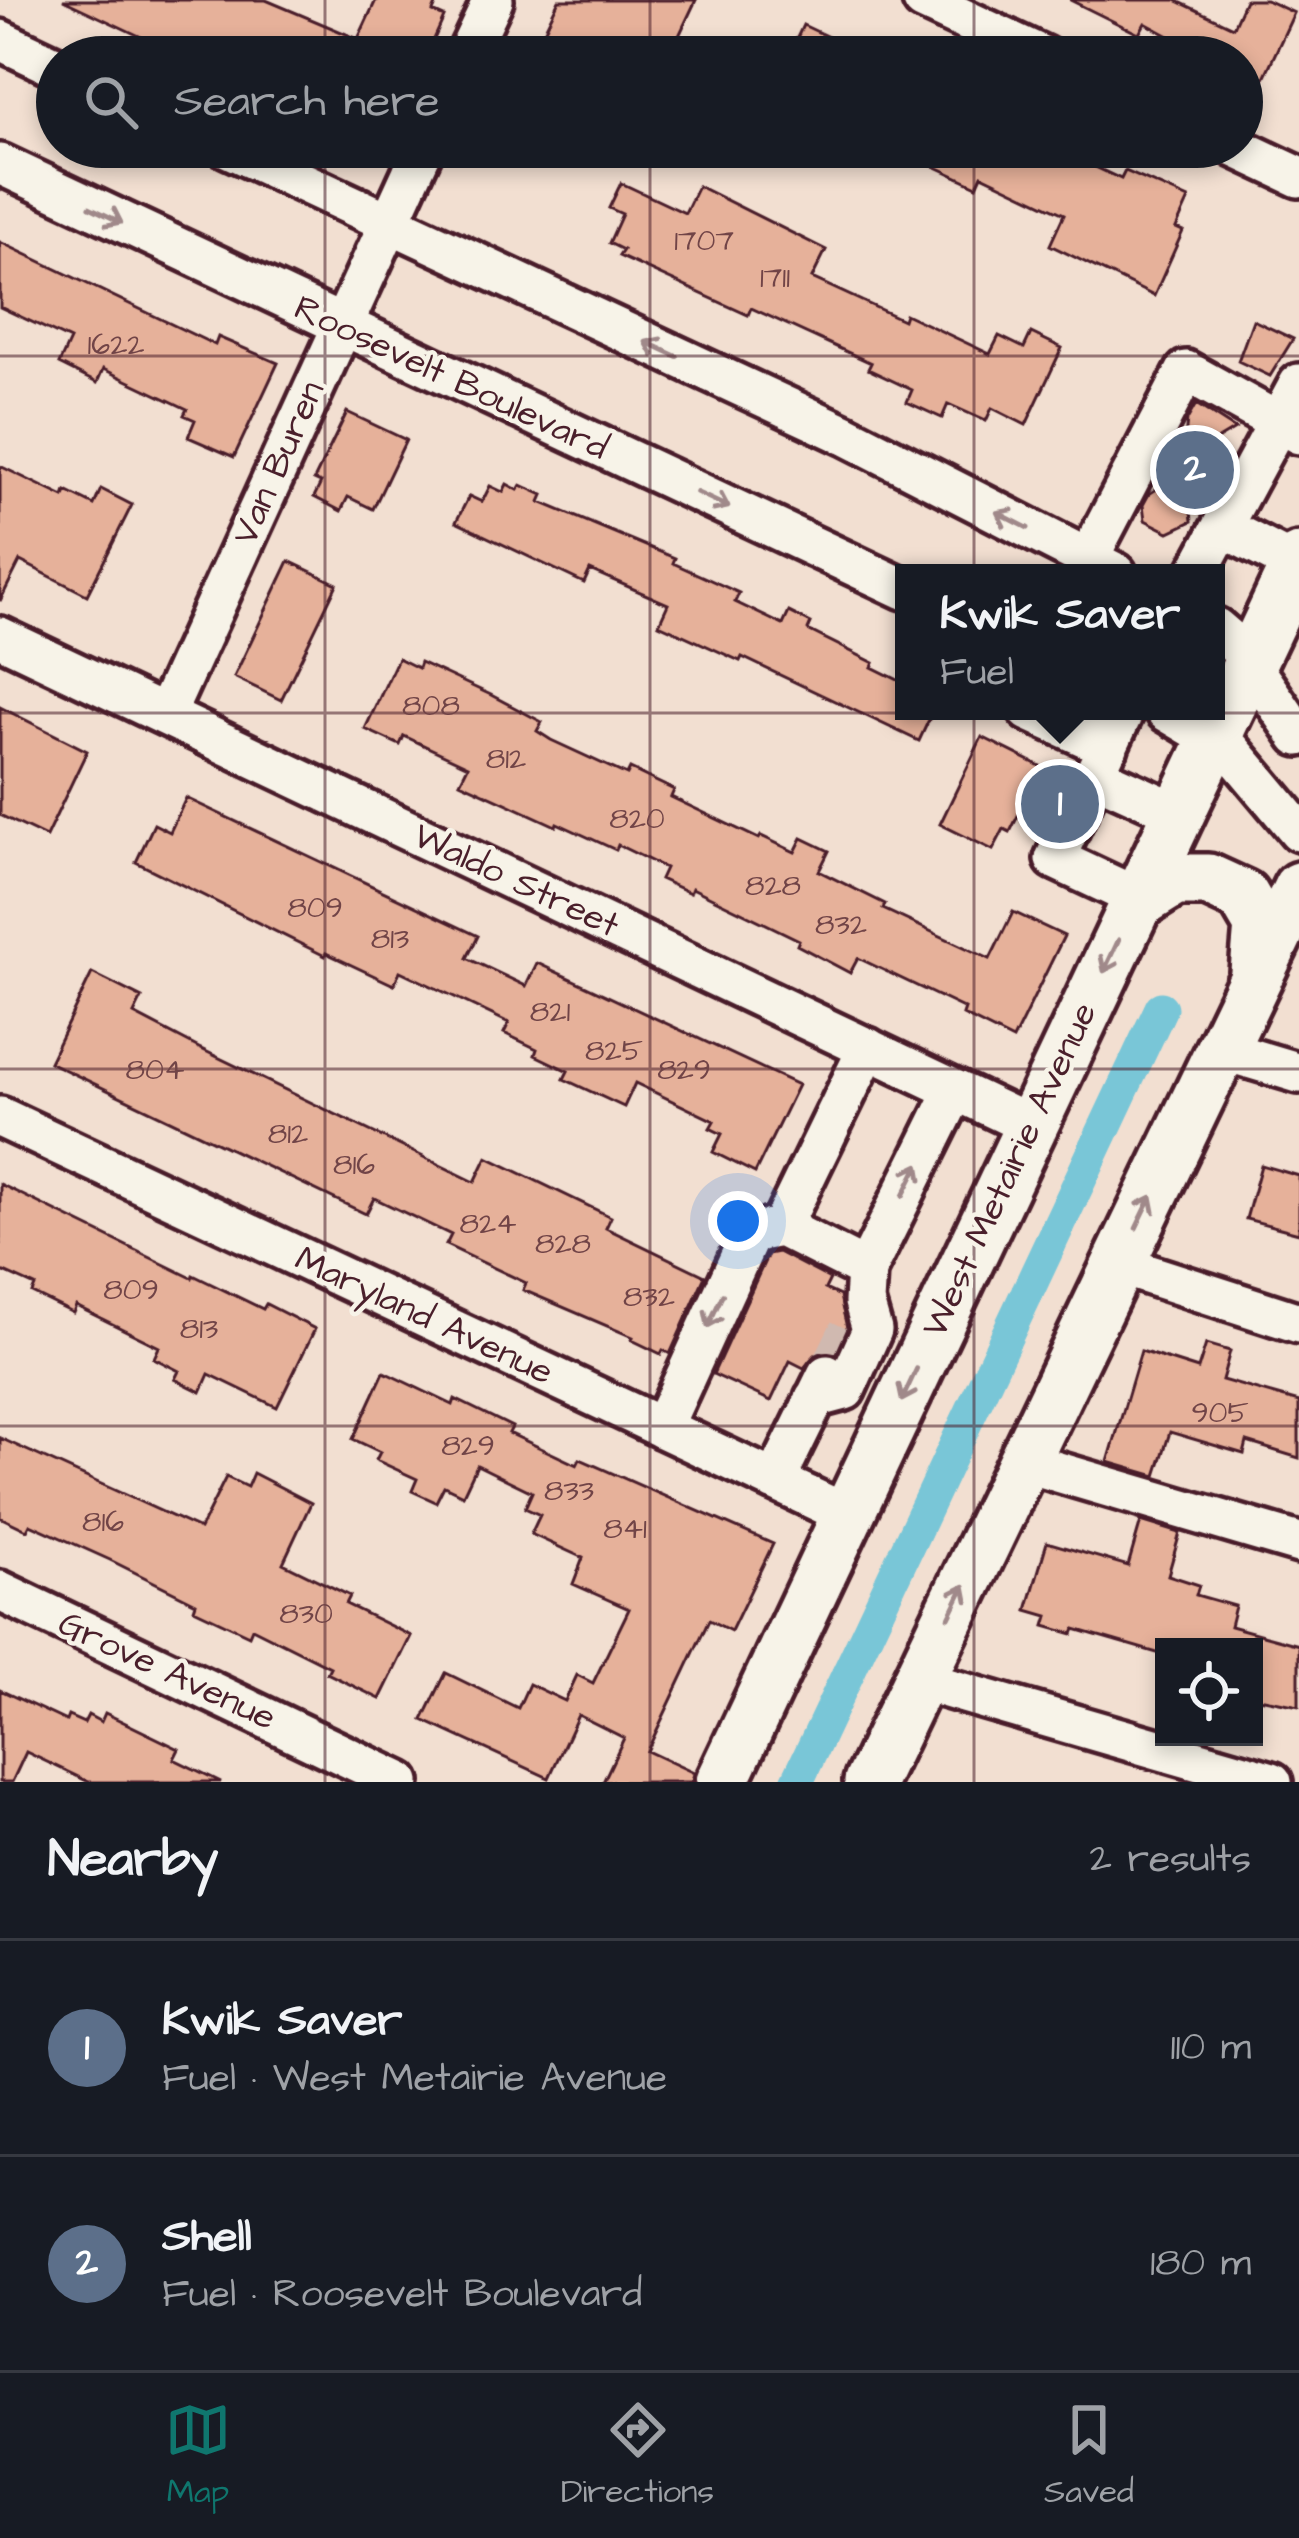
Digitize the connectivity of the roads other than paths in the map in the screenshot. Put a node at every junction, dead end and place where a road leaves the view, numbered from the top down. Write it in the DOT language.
graph roads {
  1 [pos="493,0"];
  2 [pos="923,0"];
  3 [pos="476,36"];
  4 [pos="999,36"];
  5 [pos="0,40"];
  6 [pos="36,57"];
  7 [pos="1263,160"];
  8 [pos="0,164"];
  9 [pos="270,168"];
  10 [pos="414,168"];
  11 [pos="1299,177"];
  12 [pos="389,224"];
  13 [pos="340,327"];
  14 [pos="1299,384"];
  15 [pos="1289,429"];
  16 [pos="1222,527"];
  17 [pos="1298,562"];
  18 [pos="1098,564"];
  19 [pos="1103,564"];
  20 [pos="1202,564"];
  21 [pos="895,585"];
  22 [pos="0,637"];
  23 [pos="1233,646"];
  24 [pos="1225,686"];
  25 [pos="165,715"];
  26 [pos="1051,720"];
  27 [pos="1183,720"];
  28 [pos="1218,720"];
  29 [pos="1299,736"];
  30 [pos="1215,737"];
  31 [pos="1109,744"];
  32 [pos="1178,813"];
  33 [pos="1299,831"];
  34 [pos="1299,888"];
  35 [pos="1136,902"];
  36 [pos="1256,979"];
  37 [pos="868,1048"];
  38 [pos="1222,1050"];
  39 [pos="1299,1073"];
  40 [pos="956,1090"];
  41 [pos="0,1118"];
  42 [pos="1031,1126"];
  43 [pos="781,1228"];
  44 [pos="1119,1265"];
  45 [pos="861,1297"];
  46 [pos="1299,1323"];
  47 [pos="662,1428"];
  48 [pos="1024,1462"];
  49 [pos="776,1480"];
  50 [pos="848,1515"];
  51 [pos="1299,1544"];
  52 [pos="0,1592"];
  53 [pos="919,1680"];
  54 [pos="400,1782"];
  55 [pos="722,1782"];
  56 [pos="870,1782"];
  57 [pos="1272,1782"];
  1 -- 3 [label="street"];
  2 -- 4 [label="street"];
  5 -- 6 [label="street"];
  7 -- 11 [label="street"];
  8 -- 13 [label="street, Roosevelt Boulevard, one-way"];
  9 -- 12 [label="street"];
  10 -- 12 [label="street, Van Buren"];
  12 -- 13 [label="street, Van Buren"];
  18 -- 12 [label="street, one-way"];
  13 -- 21 [label="street, Roosevelt Boulevard, one-way"];
  13 -- 25 [label="street, Van Buren"];
  14 -- 15 [label="street"];
  15 -- 16 [label="street"];
  15 -- 19 [label="street"];
  16 -- 17 [label="street"];
  16 -- 20 [label="street"];
  17 -- 23 [label="main road, West Metairie Avenue"];
  22 -- 25 [label="street, Waldo Street"];
  23 -- 24 [label="main road, West Metairie Avenue"];
  23 -- 29 [label="street"];
  25 -- 37 [label="street, Waldo Street"];
  26 -- 31 [label="street"];
  27 -- 30 [label="street"];
  28 -- 30 [label="main road, West Metairie Avenue"];
  30 -- 32 [label="main road, West Metairie Avenue"];
  30 -- 33 [label="street"];
  31 -- 32 [label="street"];
  31 -- 35 [label="street"];
  32 -- 35 [label="main road, West Metairie Avenue"];
  34 -- 36 [label="main road"];
  35 -- 36 [label="main road"];
  35 -- 42 [label="main road, West Metairie Avenue, one-way"];
  36 -- 38 [label="main road"];
  37 -- 40 [label="street, Waldo Street"];
  37 -- 43 [label="street"];
  38 -- 39 [label="street"];
  44 -- 38 [label="main road, one-way"];
  40 -- 42 [label="street, Waldo Street"];
  45 -- 40 [label="street, one-way"];
  41 -- 47 [label="street, Maryland Avenue"];
  42 -- 50 [label="main road, West Metairie Avenue, one-way"];
  43 -- 45 [label="street"];
  43 -- 47 [label="street, one-way"];
  44 -- 46 [label="street"];
  44 -- 48 [label="main road"];
  45 -- 49 [label="street"];
  47 -- 49 [label="street, Maryland Avenue"];
  48 -- 51 [label="street"];
  53 -- 48 [label="main road, one-way"];
  49 -- 50 [label="street, Maryland Avenue"];
  50 -- 55 [label="main road, West Metairie Avenue"];
  52 -- 54 [label="street, Grove Avenue"];
  53 -- 56 [label="main road"];
  53 -- 57 [label="street"];
}
